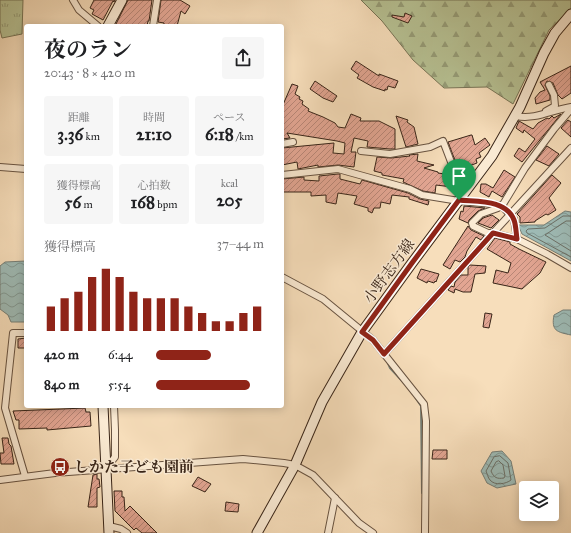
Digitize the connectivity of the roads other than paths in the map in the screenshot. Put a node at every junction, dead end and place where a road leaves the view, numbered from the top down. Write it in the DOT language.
graph roads {
  1 [pos="73,0"];
  2 [pos="122,0"];
  3 [pos="157,0"];
  4 [pos="571,14"];
  5 [pos="96,24"];
  6 [pos="109,24"];
  7 [pos="153,24"];
  8 [pos="549,85"];
  9 [pos="571,108"];
  10 [pos="516,116"];
  11 [pos="530,117"];
  12 [pos="293,142"];
  13 [pos="284,144"];
  14 [pos="571,148"];
  15 [pos="361,151"];
  16 [pos="0,167"];
  17 [pos="24,169"];
  18 [pos="284,175"];
  19 [pos="466,190"];
  20 [pos="459,200"];
  21 [pos="501,206"];
  22 [pos="509,214"];
  23 [pos="493,233"];
  24 [pos="517,239"];
  25 [pos="571,268"];
  26 [pos="284,278"];
  27 [pos="362,332"];
  28 [pos="24,333"];
  29 [pos="384,354"];
  30 [pos="103,408"];
  31 [pos="114,408"];
  32 [pos="295,465"];
  33 [pos="106,468"];
  34 [pos="25,476"];
  35 [pos="0,480"];
  36 [pos="335,498"];
  37 [pos="109,530"];
  38 [pos="126,533"];
  39 [pos="257,533"];
  40 [pos="328,533"];
  41 [pos="373,533"];
  42 [pos="425,533"];
  1 -- 5 [label="street"];
  2 -- 6 [label="main road"];
  3 -- 7 [label="street"];
  4 -- 10 [label="main road, 小野志方線"];
  8 -- 11 [label="street"];
  9 -- 11 [label="street"];
  9 -- 21 [label="street"];
  10 -- 11 [label="street"];
  10 -- 19 [label="main road, 小野志方線"];
  12 -- 13 [label="street"];
  14 -- 22 [label="street"];
  15 -- 19 [label="street"];
  16 -- 17 [label="street"];
  18 -- 20 [label="street"];
  19 -- 20 [label="main road, 小野志方線"];
  20 -- 21 [label="street"];
  20 -- 27 [label="main road, 小野志方線"];
  21 -- 22 [label="street"];
  21 -- 23 [label="street"];
  22 -- 23 [label="street"];
  22 -- 24 [label="street"];
  23 -- 24 [label="street"];
  23 -- 29 [label="street"];
  24 -- 25 [label="street"];
  26 -- 27 [label="street"];
  27 -- 29 [label="street"];
  27 -- 32 [label="main road, 小野志方線"];
  28 -- 34 [label="street"];
  29 -- 42 [label="street"];
  30 -- 33 [label="main road"];
  31 -- 33 [label="street"];
  32 -- 33 [label="street"];
  32 -- 36 [label="street"];
  32 -- 39 [label="main road, 小野志方線"];
  33 -- 34 [label="street"];
  33 -- 37 [label="main road"];
  34 -- 35 [label="street"];
  36 -- 40 [label="street"];
  36 -- 41 [label="street"];
  37 -- 38 [label="street"];
}
